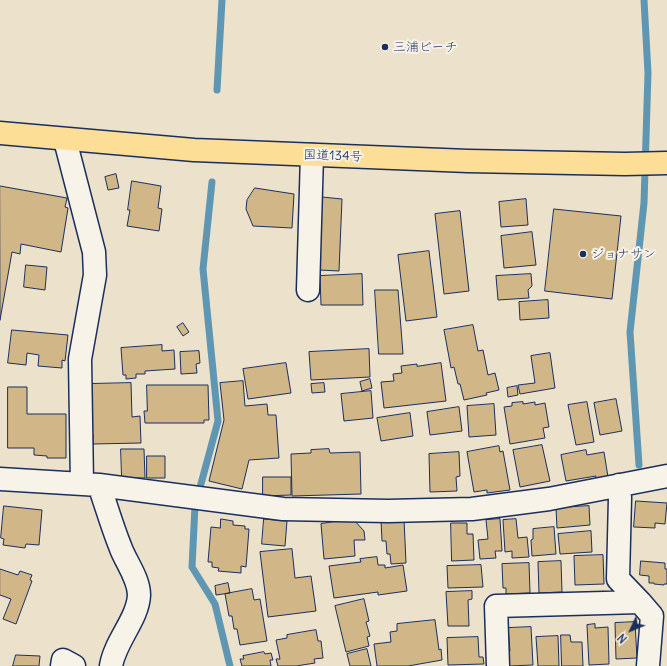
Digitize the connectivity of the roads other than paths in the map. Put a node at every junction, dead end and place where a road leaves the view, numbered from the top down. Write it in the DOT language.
graph roads {
  1 [pos="0,133"];
  2 [pos="65,140"];
  3 [pos="312,155"];
  4 [pos="667,163"];
  5 [pos="308,290"];
  6 [pos="667,476"];
  7 [pos="0,479"];
  8 [pos="91,484"];
  9 [pos="619,485"];
  10 [pos="640,602"];
  11 [pos="62,666"];
  12 [pos="74,666"];
  13 [pos="111,666"];
  14 [pos="498,666"];
  15 [pos="648,666"];
  1 -- 2 [label="highway, 国道134号"];
  2 -- 3 [label="highway, 国道134号"];
  2 -- 8 [label="street"];
  3 -- 4 [label="highway, 国道134号"];
  3 -- 5 [label="street"];
  6 -- 9 [label="street"];
  7 -- 8 [label="street"];
  8 -- 9 [label="street"];
  8 -- 13 [label="street"];
  9 -- 10 [label="street"];
  10 -- 14 [label="street"];
  10 -- 15 [label="street"];
  11 -- 12 [label="street"];
}
